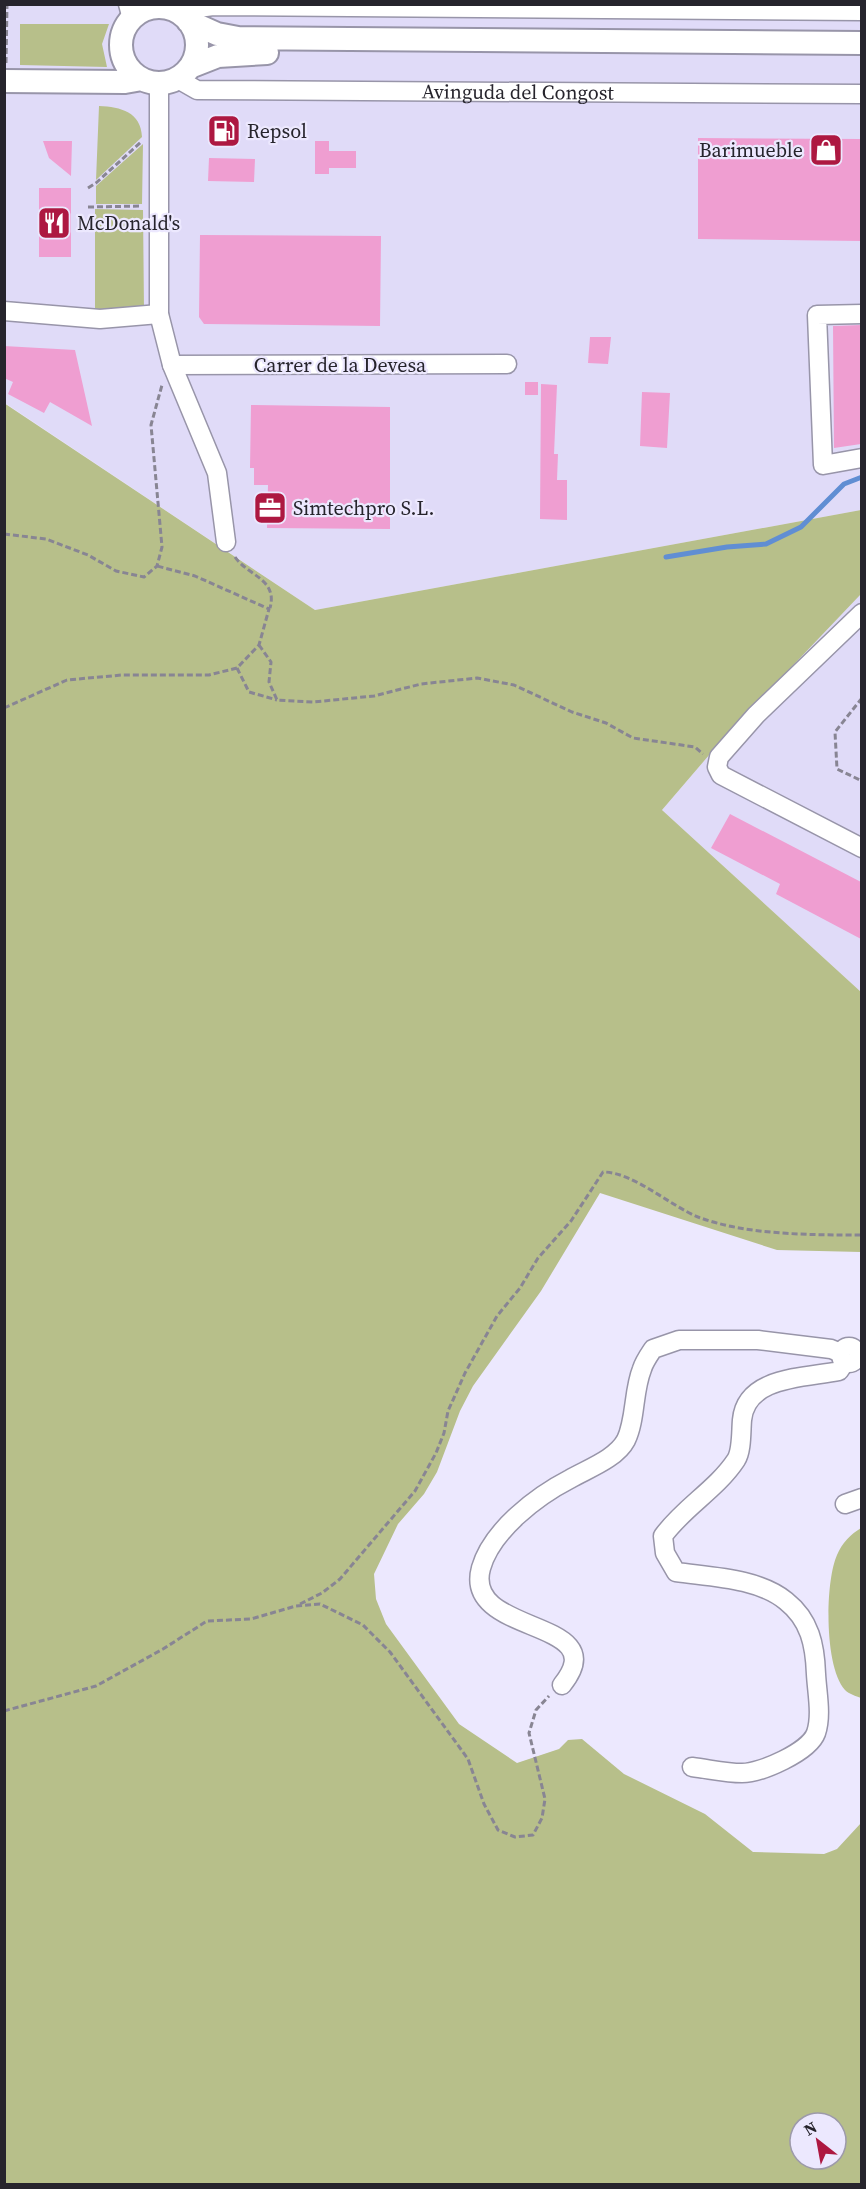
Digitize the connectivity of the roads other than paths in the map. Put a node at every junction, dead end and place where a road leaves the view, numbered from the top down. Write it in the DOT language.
graph roads {
  1 [pos="319,6"];
  2 [pos="343,6"];
  3 [pos="634,7"];
  4 [pos="140,8"];
  5 [pos="657,8"];
  6 [pos="850,9"];
  7 [pos="182,16"];
  8 [pos="861,44"];
  9 [pos="861,57"];
  10 [pos="5,76"];
  11 [pos="167,77"];
  12 [pos="861,94"];
  13 [pos="4,311"];
  14 [pos="159,314"];
  15 [pos="861,314"];
  16 [pos="507,364"];
  17 [pos="172,365"];
  18 [pos="861,458"];
  19 [pos="226,542"];
  20 [pos="860,616"];
  21 [pos="861,848"];
  22 [pos="851,1354"];
  23 [pos="562,1685"];
  24 [pos="692,1767"];
  1 -- 2 [label="street, Avinguda del Congost"];
  1 -- 7 [label="street, Avinguda del Congost"];
  2 -- 3 [label="street, Avinguda del Congost"];
  3 -- 5 [label="street, Avinguda del Congost"];
  4 -- 7 [label="main road, Avinguda del Congost"];
  4 -- 11 [label="main road, Avinguda del Congost"];
  5 -- 6 [label="street, Avinguda del Congost"];
  7 -- 8 [label="main road, Avinguda del Congost"];
  7 -- 11 [label="main road"];
  9 -- 11 [label="main road, Avinguda del Congost"];
  10 -- 11 [label="main road"];
  11 -- 12 [label="street, Avinguda del Congost"];
  11 -- 14 [label="street"];
  13 -- 14 [label="street"];
  14 -- 17 [label="street"];
  15 -- 18 [label="street"];
  16 -- 17 [label="street, Carrer de la Devesa"];
  17 -- 19 [label="street"];
  20 -- 21 [label="street"];
  22 -- 23 [label="street"];
  22 -- 24 [label="street"];
}
